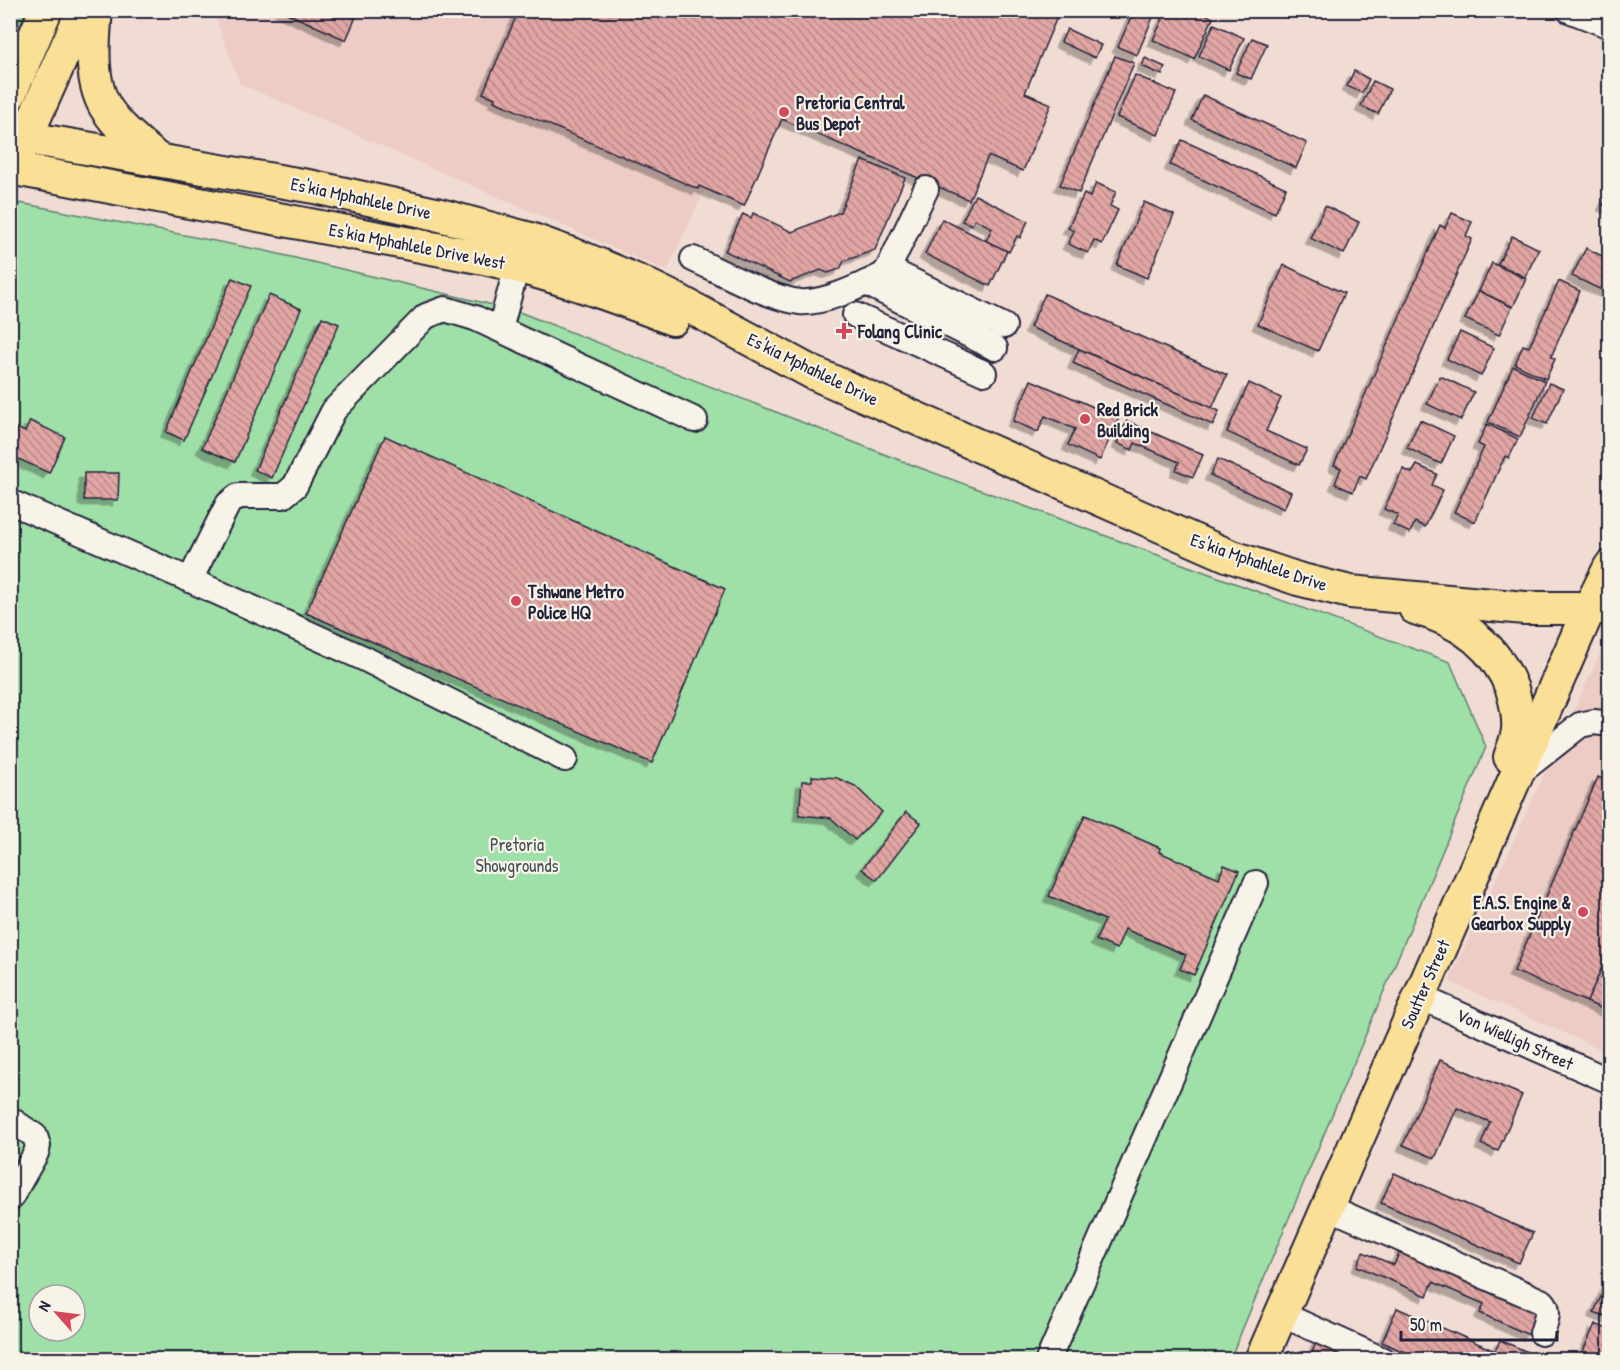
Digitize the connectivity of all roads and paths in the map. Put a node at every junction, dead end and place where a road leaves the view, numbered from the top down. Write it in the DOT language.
graph roads {
  1 [pos="46,10"];
  2 [pos="83,10"];
  3 [pos="96,10"];
  4 [pos="1569,10"];
  5 [pos="1610,26"];
  6 [pos="10,94"];
  7 [pos="18,136"];
  8 [pos="158,160"];
  9 [pos="11,169"];
  10 [pos="926,189"];
  11 [pos="693,259"];
  12 [pos="517,266"];
  13 [pos="888,269"];
  14 [pos="866,284"];
  15 [pos="855,315"];
  16 [pos="1004,326"];
  17 [pos="500,329"];
  18 [pos="994,348"];
  19 [pos="811,372"];
  20 [pos="984,373"];
  21 [pos="695,420"];
  22 [pos="10,502"];
  23 [pos="1610,567"];
  24 [pos="190,580"];
  25 [pos="1350,592"];
  26 [pos="1599,609"];
  27 [pos="1610,724"];
  28 [pos="565,759"];
  29 [pos="1516,776"];
  30 [pos="1485,849"];
  31 [pos="1256,883"];
  32 [pos="1420,997"];
  33 [pos="1610,1081"];
  34 [pos="10,1119"];
  35 [pos="10,1199"];
  36 [pos="1330,1202"];
  37 [pos="1545,1286"];
  38 [pos="1281,1314"];
  39 [pos="1542,1333"];
  40 [pos="1266,1358"];
  41 [pos="1048,1359"];
  42 [pos="1383,1359"];
  1 -- 6 [label="main road"];
  2 -- 7 [label="main road"];
  3 -- 8 [label="main road"];
  4 -- 5 [label="street"];
  7 -- 8 [label="main road, Es'kia Mphahlele Drive"];
  7 -- 9 [label="main road"];
  8 -- 19 [label="main road, Es'kia Mphahlele Drive"];
  9 -- 12 [label="main road, Es'kia Mphahlele Drive West"];
  10 -- 13 [label="street"];
  11 -- 14 [label="street"];
  12 -- 17 [label="street"];
  12 -- 19 [label="main road, Es'kia Mphahlele Drive West"];
  13 -- 14 [label="street"];
  13 -- 16 [label="street"];
  14 -- 18 [label="street"];
  15 -- 20 [label="street"];
  17 -- 21 [label="street"];
  17 -- 24 [label="street"];
  19 -- 25 [label="main road, Es'kia Mphahlele Drive"];
  22 -- 24 [label="street"];
  23 -- 26 [label="main road, Soutter Street"];
  24 -- 28 [label="street"];
  25 -- 26 [label="main road, Es'kia Mphahlele Drive"];
  25 -- 30 [label="main road"];
  26 -- 29 [label="main road, Soutter Street"];
  27 -- 29 [label="street"];
  29 -- 30 [label="main road, Soutter Street"];
  30 -- 32 [label="main road, Soutter Street"];
  31 -- 41 [label="street"];
  32 -- 33 [label="street, Von Wielligh Street"];
  32 -- 36 [label="main road, Soutter Street"];
  34 -- 35 [label="street"];
  36 -- 37 [label="street"];
  36 -- 38 [label="main road, Soutter Street"];
  36 -- 39 [label="street"];
  38 -- 40 [label="main road, Soutter Street"];
  38 -- 42 [label="street"];
}
